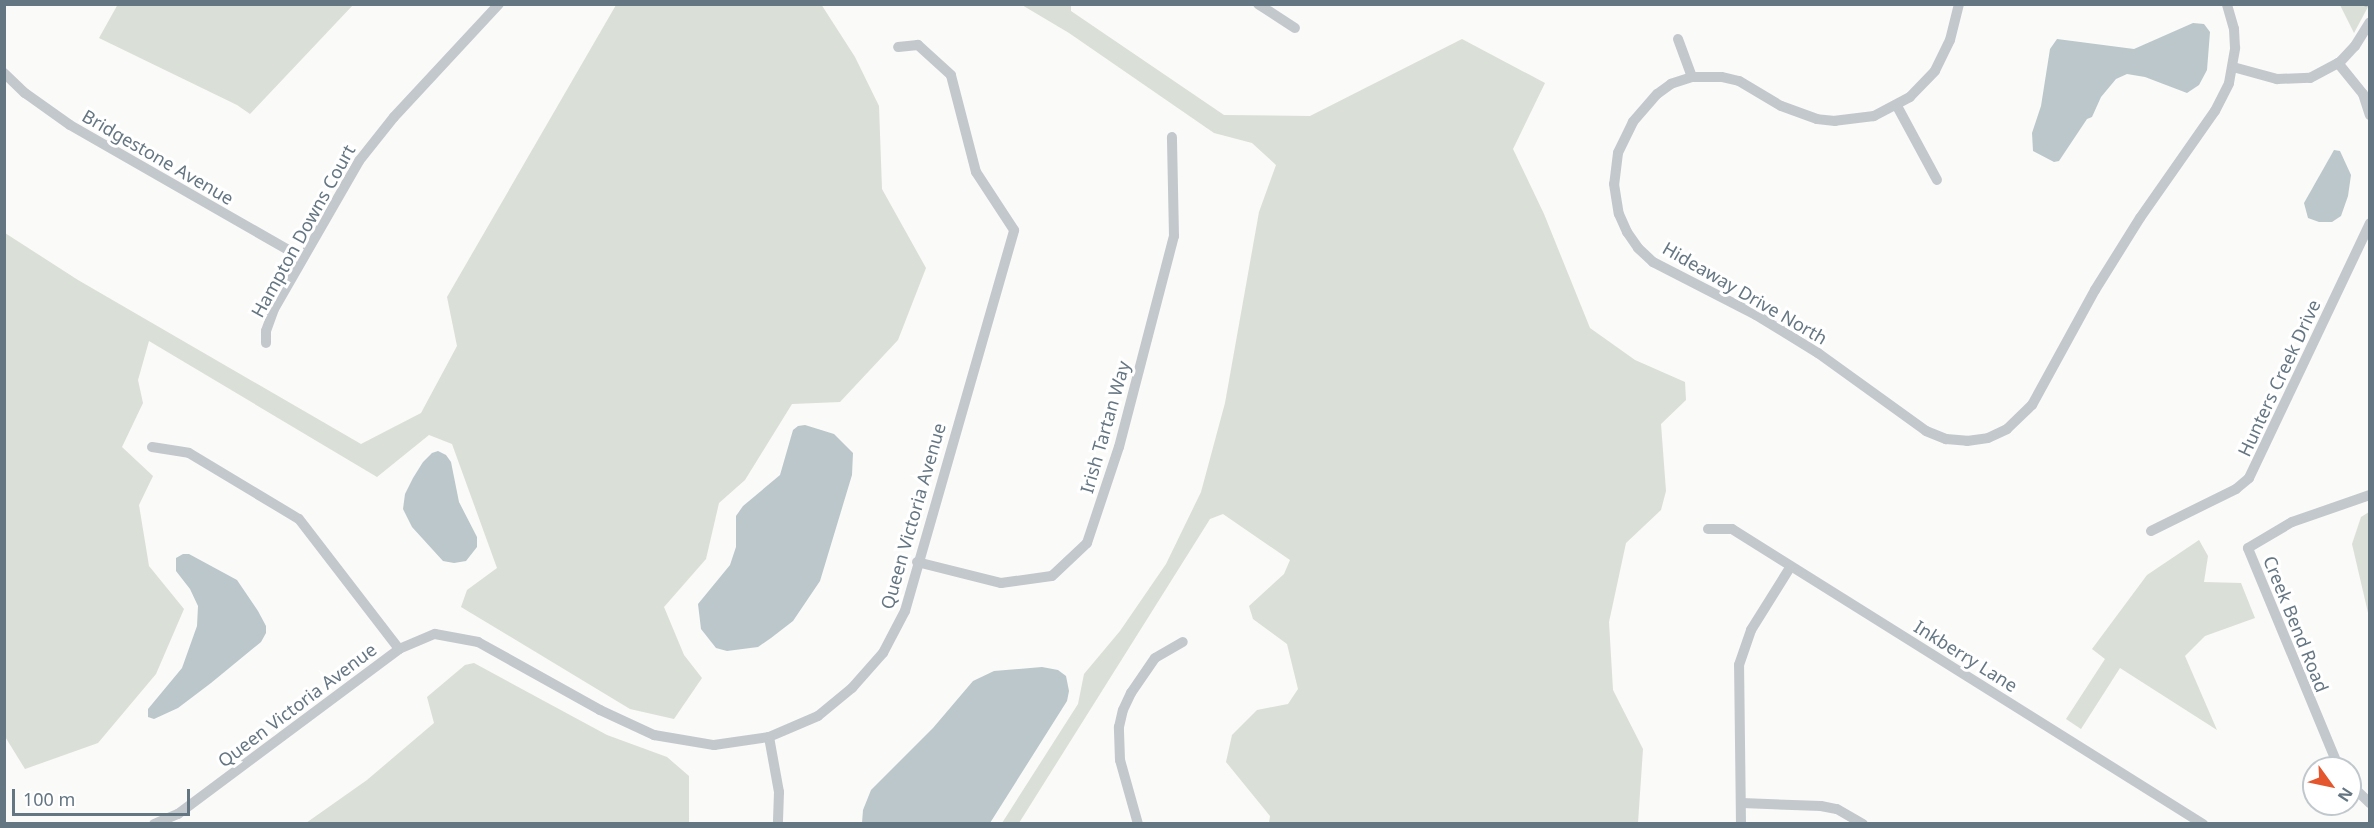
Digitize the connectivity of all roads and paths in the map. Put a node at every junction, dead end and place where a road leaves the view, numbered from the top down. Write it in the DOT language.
graph roads {
  1 [pos="499,4"];
  2 [pos="1258,4"];
  3 [pos="1959,4"];
  4 [pos="2226,4"];
  5 [pos="2370,22"];
  6 [pos="1295,28"];
  7 [pos="1678,39"];
  8 [pos="898,47"];
  9 [pos="2338,63"];
  10 [pos="2233,67"];
  11 [pos="4,73"];
  12 [pos="1692,77"];
  13 [pos="1897,106"];
  14 [pos="2370,115"];
  15 [pos="1172,137"];
  16 [pos="1936,180"];
  17 [pos="2370,223"];
  18 [pos="302,258"];
  19 [pos="266,344"];
  20 [pos="152,447"];
  21 [pos="2370,495"];
  22 [pos="1708,529"];
  23 [pos="2151,531"];
  24 [pos="917,562"];
  25 [pos="1791,566"];
  26 [pos="1183,642"];
  27 [pos="399,649"];
  28 [pos="769,737"];
  29 [pos="2333,756"];
  30 [pos="1742,803"];
  31 [pos="154,824"];
  32 [pos="778,824"];
  33 [pos="1138,824"];
  34 [pos="1741,824"];
  35 [pos="1863,824"];
  36 [pos="2203,824"];
  1 -- 18 [label="street, Hampton Downs Court"];
  2 -- 6 [label="street"];
  3 -- 13 [label="street, Hideaway Drive North"];
  4 -- 10 [label="street, Hideaway Drive North"];
  5 -- 9 [label="street"];
  7 -- 12 [label="street"];
  8 -- 24 [label="street, Queen Victoria Avenue"];
  9 -- 10 [label="street"];
  9 -- 14 [label="street"];
  10 -- 12 [label="street, Hideaway Drive North"];
  11 -- 18 [label="street, Bridgestone Avenue"];
  12 -- 13 [label="street, Hideaway Drive North"];
  13 -- 16 [label="street"];
  15 -- 24 [label="street, Irish Tartan Way"];
  17 -- 23 [label="street, Hunters Creek Drive"];
  18 -- 19 [label="street, Hampton Downs Court"];
  20 -- 27 [label="street, Queen Victoria Avenue"];
  21 -- 29 [label="street, Creek Bend Road"];
  22 -- 25 [label="street, Inkberry Lane"];
  24 -- 28 [label="street, Queen Victoria Avenue"];
  25 -- 30 [label="street"];
  25 -- 36 [label="street, Inkberry Lane"];
  26 -- 33 [label="street"];
  27 -- 28 [label="street, Queen Victoria Avenue"];
  27 -- 31 [label="street, Queen Victoria Avenue"];
  28 -- 32 [label="street"];
  30 -- 34 [label="street"];
  30 -- 35 [label="street"];
}
